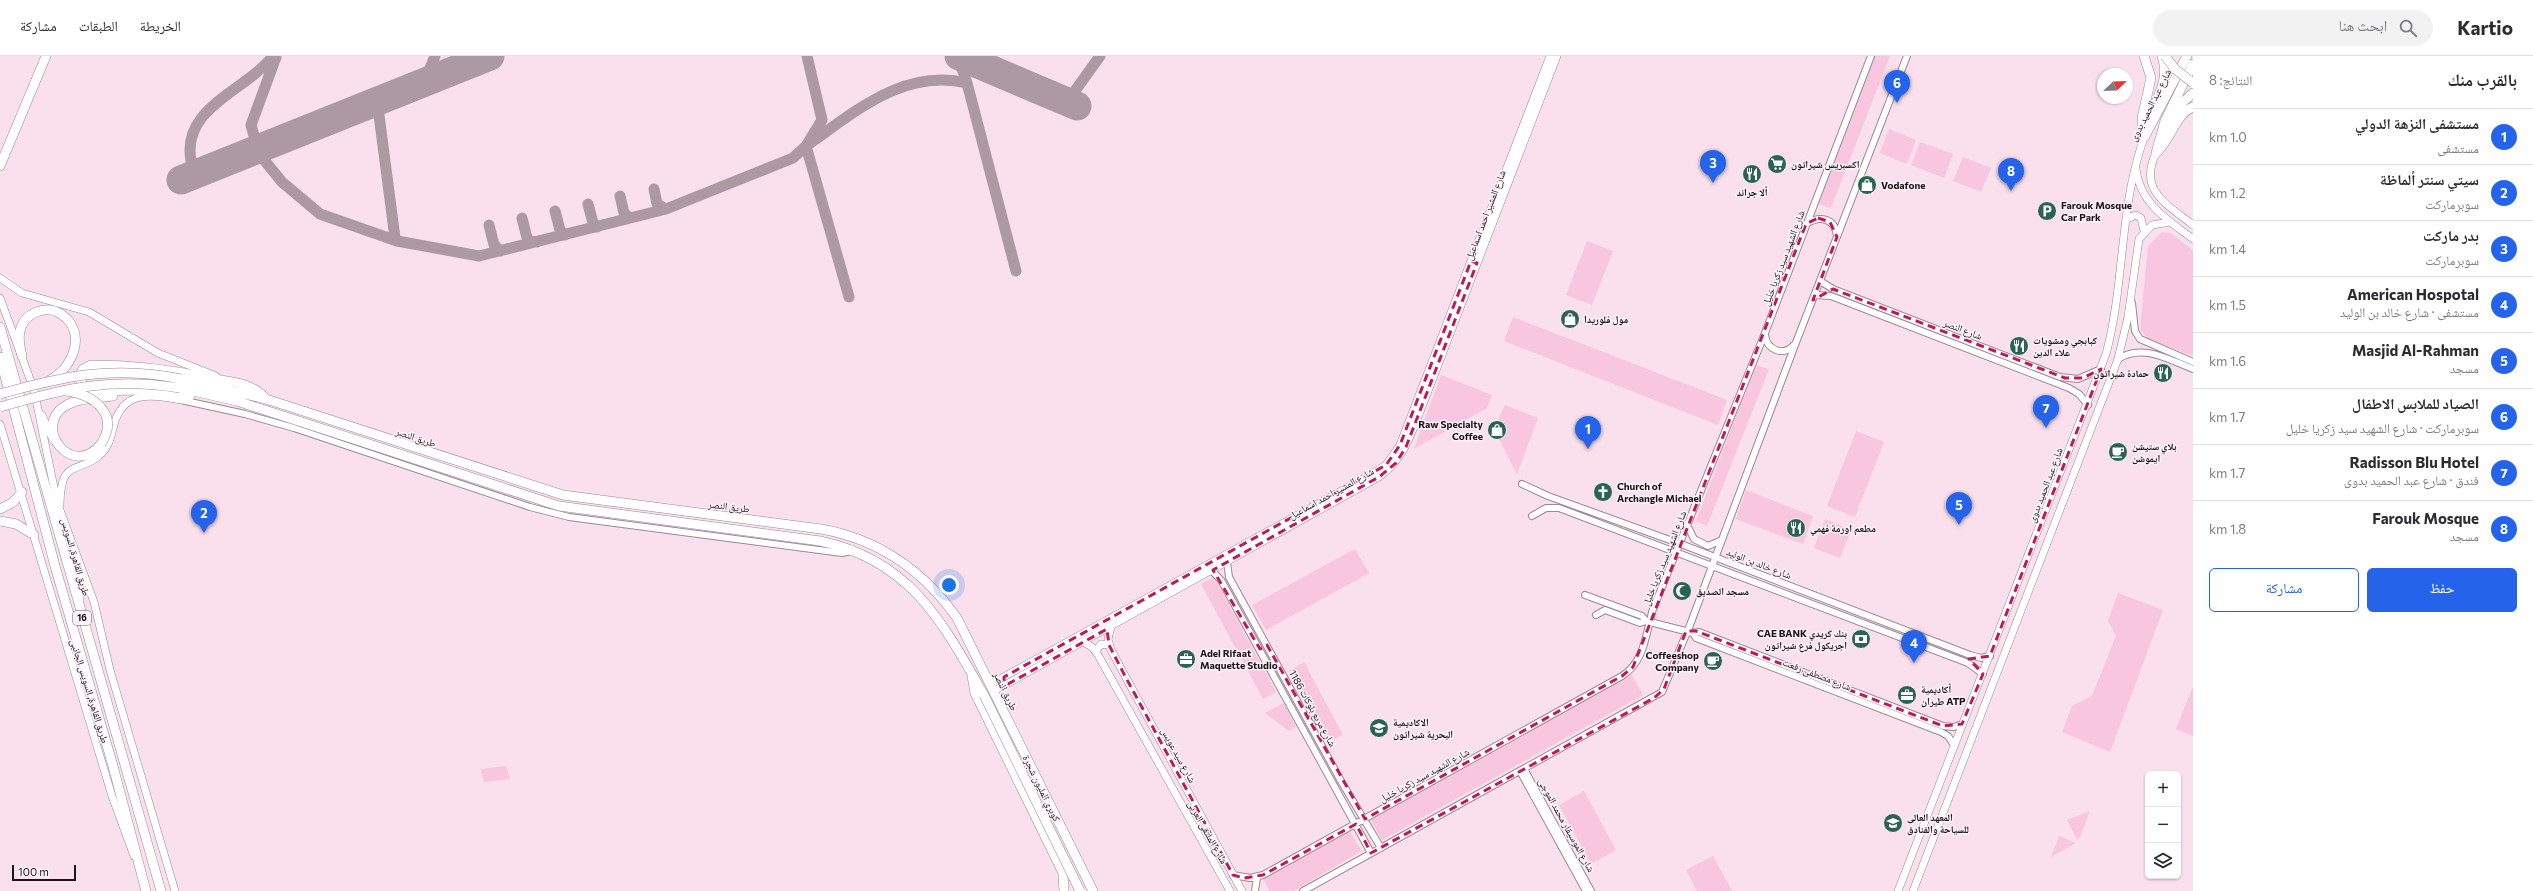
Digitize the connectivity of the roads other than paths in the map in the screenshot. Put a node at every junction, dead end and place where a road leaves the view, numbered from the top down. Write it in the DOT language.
graph roads {
  1 [pos="46,56"];
  2 [pos="1550,56"];
  3 [pos="1557,56"];
  4 [pos="1871,56"];
  5 [pos="1907,56"];
  6 [pos="2144,56"];
  7 [pos="2187,56"];
  8 [pos="2164,57"];
  9 [pos="2193,64"];
  10 [pos="2193,83"];
  11 [pos="2193,93"];
  12 [pos="2193,106"];
  13 [pos="2144,138"];
  14 [pos="4,150"];
  15 [pos="2156,153"];
  16 [pos="2136,163"];
  17 [pos="0,166"];
  18 [pos="2127,219"];
  19 [pos="2170,222"];
  20 [pos="1806,224"];
  21 [pos="2193,225"];
  22 [pos="2144,232"];
  23 [pos="1837,237"];
  24 [pos="2193,239"];
  25 [pos="1474,262"];
  26 [pos="0,278"];
  27 [pos="1820,281"];
  28 [pos="1833,289"];
  29 [pos="2131,292"];
  30 [pos="1815,295"];
  31 [pos="1831,296"];
  32 [pos="0,298"];
  33 [pos="0,327"];
  34 [pos="1765,333"];
  35 [pos="2143,342"];
  36 [pos="1795,345"];
  37 [pos="2140,351"];
  38 [pos="22,356"];
  39 [pos="0,357"];
  40 [pos="2118,359"];
  41 [pos="2193,362"];
  42 [pos="2101,369"];
  43 [pos="2193,369"];
  44 [pos="226,379"];
  45 [pos="2073,379"];
  46 [pos="50,380"];
  47 [pos="60,390"];
  48 [pos="145,390"];
  49 [pos="2075,392"];
  50 [pos="182,393"];
  51 [pos="0,394"];
  52 [pos="266,399"];
  53 [pos="36,401"];
  54 [pos="2088,406"];
  55 [pos="0,408"];
  56 [pos="0,424"];
  57 [pos="295,424"];
  58 [pos="58,447"];
  59 [pos="1522,484"];
  60 [pos="22,492"];
  61 [pos="1548,496"];
  62 [pos="1546,508"];
  63 [pos="0,510"];
  64 [pos="60,512"];
  65 [pos="1532,516"];
  66 [pos="0,521"];
  67 [pos="1688,527"];
  68 [pos="34,535"];
  69 [pos="1720,542"];
  70 [pos="1681,544"];
  71 [pos="1678,552"];
  72 [pos="75,554"];
  73 [pos="1715,557"];
  74 [pos="1227,562"];
  75 [pos="1713,565"];
  76 [pos="1211,570"];
  77 [pos="1585,595"];
  78 [pos="1151,600"];
  79 [pos="1606,601"];
  80 [pos="79,607"];
  81 [pos="1602,611"];
  82 [pos="1596,615"];
  83 [pos="1648,622"];
  84 [pos="1111,627"];
  85 [pos="1690,632"];
  86 [pos="1262,635"];
  87 [pos="1254,639"];
  88 [pos="1083,642"];
  89 [pos="1109,645"];
  90 [pos="1267,645"];
  91 [pos="1260,649"];
  92 [pos="1096,651"];
  93 [pos="1990,656"];
  94 [pos="1977,658"];
  95 [pos="1974,666"];
  96 [pos="972,673"];
  97 [pos="1983,674"];
  98 [pos="1004,677"];
  99 [pos="1008,684"];
  100 [pos="993,688"];
  101 [pos="984,695"];
  102 [pos="1962,724"];
  103 [pos="1946,727"];
  104 [pos="1944,734"];
  105 [pos="1954,745"];
  106 [pos="1522,770"];
  107 [pos="1365,819"];
  108 [pos="1356,824"];
  109 [pos="1381,848"];
  110 [pos="1371,853"];
  111 [pos="141,868"];
  112 [pos="1062,873"];
  113 [pos="1233,875"];
  114 [pos="1085,876"];
  115 [pos="1257,877"];
  116 [pos="146,891"];
  117 [pos="161,891"];
  118 [pos="175,891"];
  119 [pos="1064,891"];
  120 [pos="1080,891"];
  121 [pos="1093,891"];
  122 [pos="1230,891"];
  123 [pos="1242,891"];
  124 [pos="1255,891"];
  125 [pos="1303,891"];
  126 [pos="1586,891"];
  127 [pos="1591,891"];
  128 [pos="1898,891"];
  129 [pos="1912,891"];
  1 -- 14 [label="highway"];
  2 -- 25 [label="main road, شارع المشير احمد اسماعيل"];
  3 -- 25 [label="main road, شارع المشير احمد اسماعيل"];
  4 -- 20 [label="street, شارع الشهيد سيد زكريا خليل"];
  5 -- 23 [label="street"];
  6 -- 13 [label="highway"];
  7 -- 13 [label="highway, شارع عبد الحميد بدوى"];
  8 -- 10 [label="highway, bridge"];
  8 -- 13 [label="highway"];
  9 -- 15 [label="highway, شارع عبد الحميد بدوى"];
  11 -- 15 [label="highway"];
  12 -- 15 [label="highway"];
  13 -- 16 [label="main road, شارع عبد الحميد بدوى"];
  14 -- 17 [label="highway"];
  15 -- 21 [label="main road"];
  16 -- 18 [label="main road, شارع عبد الحميد بدوى"];
  16 -- 19 [label="main road"];
  18 -- 22 [label="main road"];
  18 -- 42 [label="main road, شارع عبد الحميد بدوى"];
  19 -- 22 [label="main road"];
  19 -- 24 [label="main road"];
  20 -- 23 [label="street"];
  20 -- 34 [label="street, شارع الشهيد سيد زكريا خليل"];
  22 -- 29 [label="main road"];
  23 -- 27 [label="street"];
  25 -- 74 [label="main road, شارع المشير احمد اسماعيل"];
  25 -- 78 [label="main road, شارع المشير احمد اسماعيل"];
  26 -- 44 [label="main road"];
  27 -- 28 [label="street, شارع النصر"];
  27 -- 30 [label="street"];
  28 -- 31 [label="street"];
  28 -- 45 [label="street, شارع النصر"];
  29 -- 35 [label="street"];
  29 -- 40 [label="main road"];
  30 -- 31 [label="street, شارع النصر"];
  30 -- 36 [label="street"];
  31 -- 49 [label="street, شارع النصر"];
  32 -- 38 [label="main road"];
  33 -- 80 [label="highway, طريق القاهرة, السويس / 16"];
  34 -- 36 [label="street"];
  34 -- 67 [label="street, شارع الشهيد سيد زكريا خليل"];
  35 -- 37 [label="street"];
  35 -- 41 [label="street"];
  36 -- 69 [label="street"];
  37 -- 40 [label="street"];
  37 -- 43 [label="street"];
  38 -- 46 [label="highway"];
  38 -- 53 [label="main road"];
  39 -- 111 [label="highway, 16"];
  40 -- 129 [label="main road"];
  42 -- 45 [label="street, شارع النصر"];
  42 -- 54 [label="main road, شارع عبد الحميد بدوى"];
  44 -- 48 [label="highway"];
  44 -- 52 [label="highway"];
  45 -- 49 [label="street"];
  46 -- 50 [label="highway, bridge"];
  46 -- 51 [label="highway, bridge"];
  47 -- 50 [label="highway, bridge"];
  47 -- 55 [label="highway, bridge"];
  47 -- 58 [label="highway, bridge"];
  48 -- 50 [label="highway"];
  48 -- 58 [label="highway"];
  49 -- 54 [label="street, شارع النصر"];
  50 -- 52 [label="highway, طريق النصر"];
  50 -- 57 [label="street"];
  50 -- 57 [label="highway, طريق النصر"];
  50 -- 64 [label="main road"];
  52 -- 100 [label="highway, طريق النصر"];
  53 -- 58 [label="main road"];
  53 -- 64 [label="main road"];
  54 -- 93 [label="main road, شارع عبد الحميد بدوى"];
  56 -- 60 [label="main road, طريق القاهرة, السويس الجانبى / 16"];
  57 -- 96 [label="highway, طريق النصر"];
  59 -- 61 [label="street, شارع خالد بن الوليد"];
  60 -- 63 [label="highway"];
  60 -- 68 [label="main road, طريق القاهرة, السويس الجانبى / 16"];
  61 -- 62 [label="street"];
  61 -- 70 [label="street, شارع خالد بن الوليد"];
  62 -- 65 [label="street"];
  62 -- 71 [label="street, شارع خالد بن الوليد"];
  64 -- 72 [label="main road, طريق القاهرة, السويس"];
  66 -- 68 [label="highway"];
  67 -- 69 [label="street"];
  67 -- 70 [label="street, شارع الشهيد سيد زكريا خليل"];
  68 -- 111 [label="main road, طريق القاهرة, السويس الجانبى / 16"];
  69 -- 73 [label="street"];
  70 -- 71 [label="street, شارع الشهيد سيد زكريا خليل"];
  70 -- 73 [label="street, شارع خالد بن الوليد"];
  71 -- 75 [label="street, شارع خالد بن الوليد"];
  71 -- 83 [label="street, شارع الشهيد سيد زكريا خليل"];
  72 -- 80 [label="highway"];
  72 -- 118 [label="main road, طريق القاهرة, السويس / 16"];
  73 -- 75 [label="street"];
  73 -- 94 [label="street, شارع خالد بن الوليد"];
  74 -- 76 [label="main road, شارع المشير احمد اسماعيل"];
  74 -- 86 [label="street, شارع مربع بلوكات 1186"];
  75 -- 85 [label="street"];
  75 -- 95 [label="street, شارع خالد بن الوليد"];
  76 -- 78 [label="main road, شارع المشير احمد اسماعيل"];
  76 -- 87 [label="street, شارع مربع بلوكات 1186"];
  77 -- 79 [label="street"];
  78 -- 84 [label="main road, شارع المشير احمد اسماعيل"];
  78 -- 98 [label="main road, شارع المشير احمد اسماعيل"];
  79 -- 81 [label="street"];
  79 -- 83 [label="street"];
  80 -- 117 [label="highway, طريق القاهرة, السويس / 16"];
  81 -- 82 [label="street"];
  81 -- 83 [label="street"];
  83 -- 85 [label="street"];
  83 -- 107 [label="street, شارع الشهيد سيد زكريا خليل"];
  84 -- 88 [label="main road, شارع المشير احمد اسماعيل"];
  84 -- 89 [label="main road"];
  85 -- 103 [label="street, شارع مصطفى رفعت"];
  85 -- 104 [label="street, شارع مصطفى رفعت"];
  85 -- 106 [label="street"];
  86 -- 87 [label="street"];
  86 -- 90 [label="street, شارع مربع بلوكات 1186"];
  87 -- 91 [label="street, شارع مربع بلوكات 1186"];
  88 -- 92 [label="main road, شارع الملتقى العربى"];
  88 -- 99 [label="main road, شارع المشير احمد اسماعيل"];
  89 -- 92 [label="main road"];
  89 -- 113 [label="main road, شارع سيد عويس"];
  90 -- 91 [label="street"];
  90 -- 107 [label="street, شارع مربع بلوكات 1186"];
  91 -- 108 [label="street, شارع مربع بلوكات 1186"];
  92 -- 122 [label="main road, شارع الملتقى العربى"];
  93 -- 94 [label="street, شارع خالد بن الوليد"];
  93 -- 97 [label="main road, شارع عبد الحميد بدوى"];
  94 -- 95 [label="street"];
  95 -- 97 [label="street, شارع خالد بن الوليد"];
  96 -- 101 [label="highway, طريق النصر"];
  96 -- 112 [label="highway"];
  97 -- 102 [label="main road, شارع عبد الحميد بدوى"];
  98 -- 99 [label="main road"];
  98 -- 100 [label="main road, شارع المشير احمد اسماعيل"];
  99 -- 100 [label="main road, شارع المشير احمد اسماعيل"];
  100 -- 114 [label="highway, طريق النصر"];
  101 -- 120 [label="highway, كوبري المليون شجرة, bridge"];
  102 -- 103 [label="street"];
  102 -- 105 [label="main road, شارع عبد الحميد بدوى"];
  103 -- 104 [label="street"];
  104 -- 105 [label="street, شارع مصطفى رفعت"];
  105 -- 128 [label="main road, شارع عبد الحميد بدوى"];
  106 -- 109 [label="street"];
  106 -- 126 [label="street, شارع الموسيقار محمد الموجى"];
  106 -- 127 [label="street, شارع الموسيقار محمد الموجى"];
  107 -- 108 [label="street, شارع الشهيد سيد زكريا خليل"];
  107 -- 109 [label="street, شارع مربع بلوكات 1186"];
  108 -- 110 [label="street, شارع مربع بلوكات 1186"];
  108 -- 115 [label="street, شارع الشهيد سيد زكريا خليل"];
  109 -- 110 [label="street"];
  110 -- 125 [label="street"];
  111 -- 116 [label="highway, 16"];
  112 -- 114 [label="highway"];
  112 -- 119 [label="highway"];
  113 -- 115 [label="street"];
  113 -- 123 [label="main road, شارع سيد عويس"];
  114 -- 121 [label="highway, طريق النصر"];
  115 -- 124 [label="street"];
}
